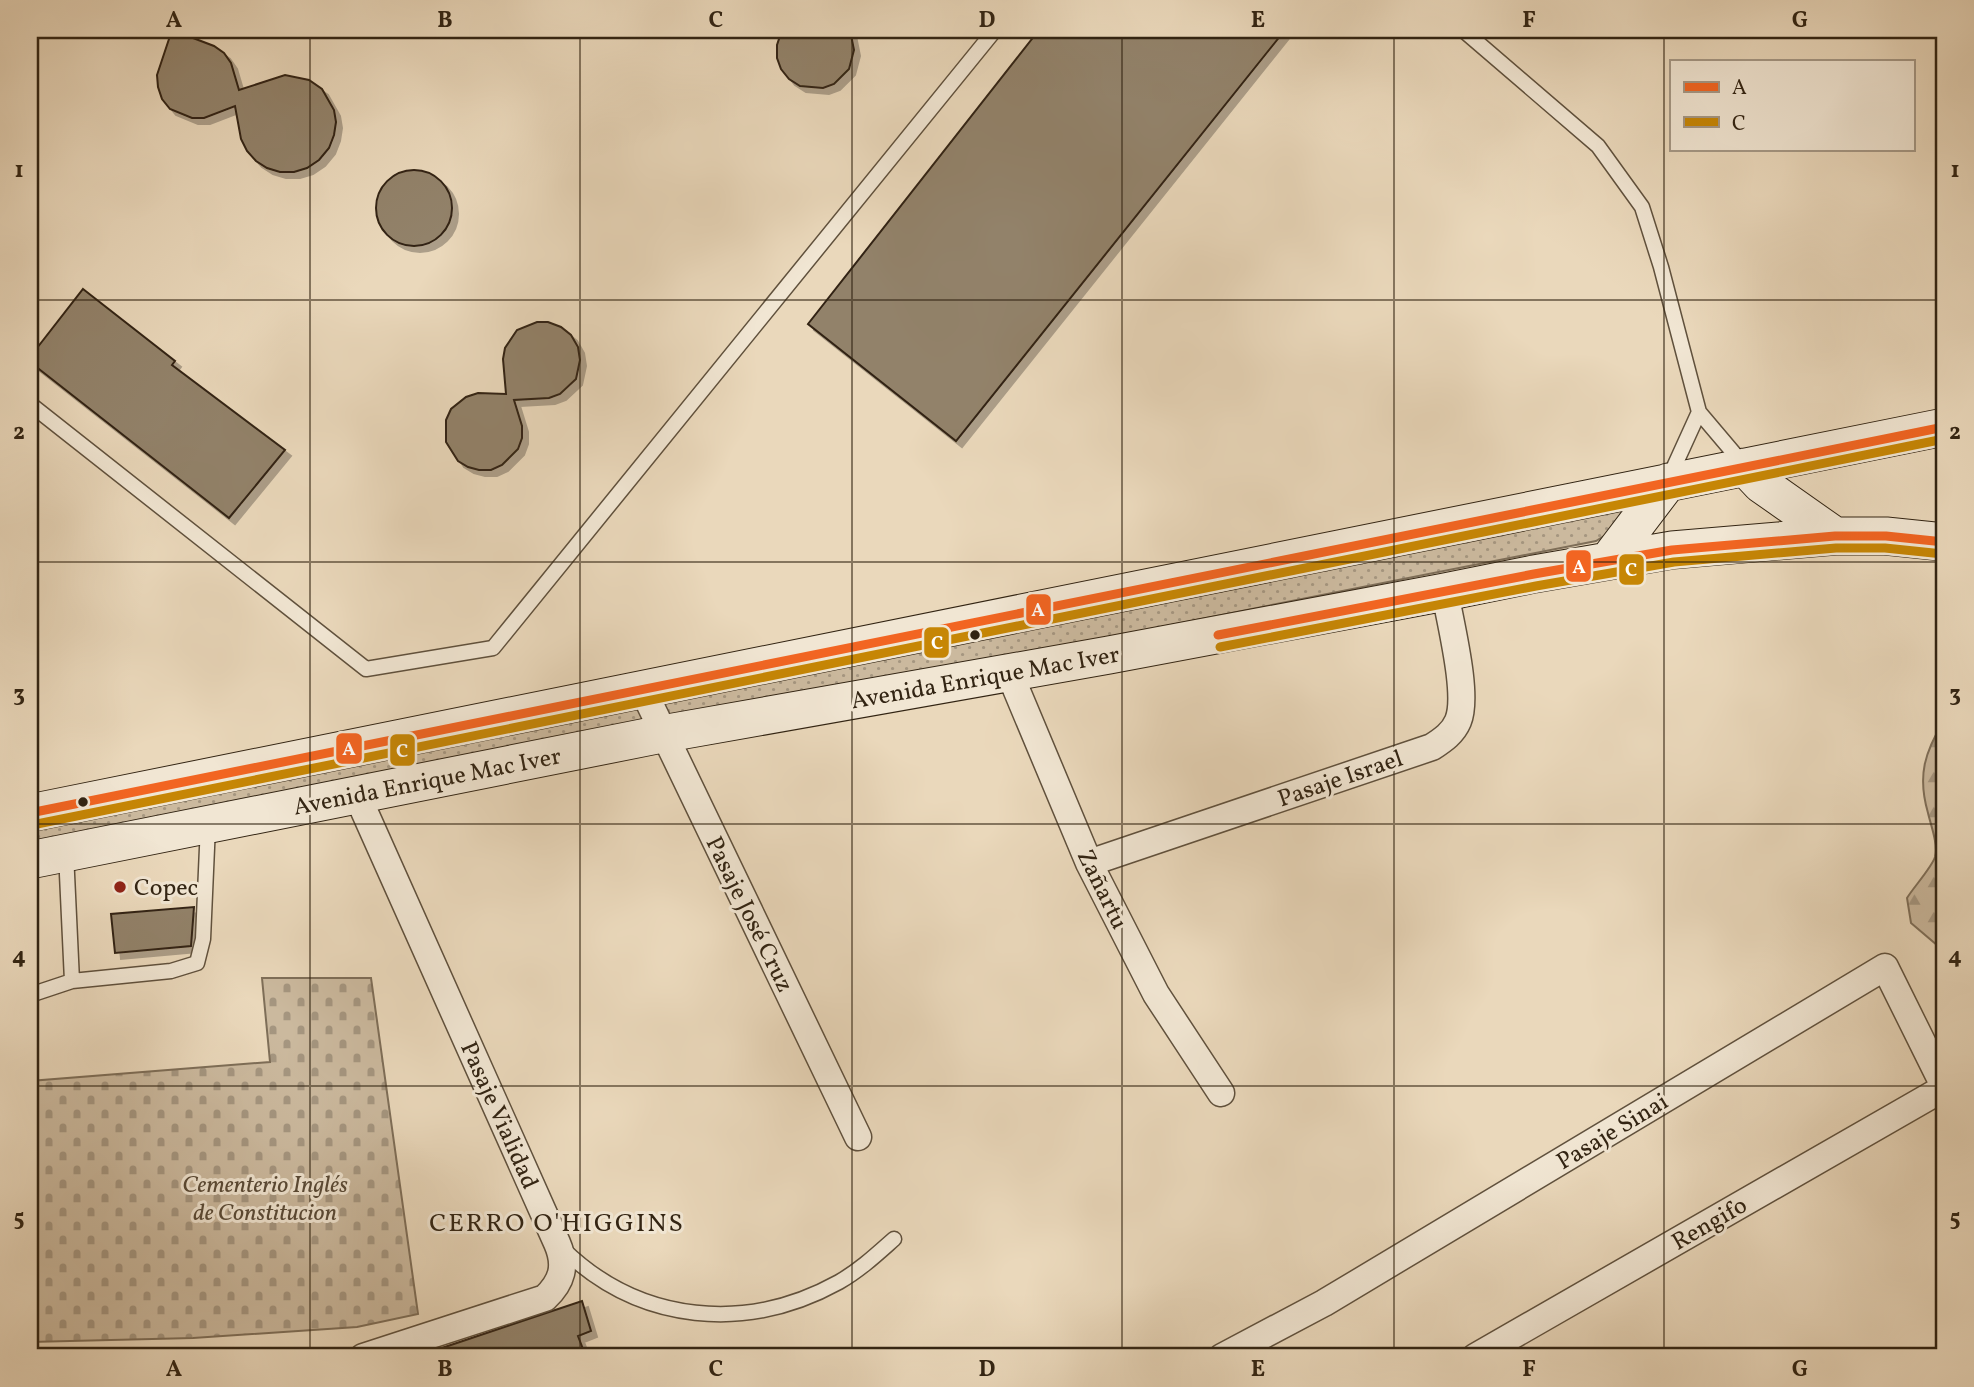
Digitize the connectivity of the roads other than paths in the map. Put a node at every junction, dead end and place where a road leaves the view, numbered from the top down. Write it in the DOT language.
graph roads {
  1 [pos="995,30"];
  2 [pos="1463,30"];
  3 [pos="30,404"];
  4 [pos="1699,412"];
  5 [pos="1944,427"];
  6 [pos="1745,467"];
  7 [pos="1668,482"];
  8 [pos="1835,536"];
  9 [pos="1944,542"];
  10 [pos="1608,561"];
  11 [pos="1445,592"];
  12 [pos="1094,597"];
  13 [pos="1108,655"];
  14 [pos="1009,672"];
  15 [pos="643,690"];
  16 [pos="662,734"];
  17 [pos="357,795"];
  18 [pos="30,813"];
  19 [pos="208,824"];
  20 [pos="66,853"];
  21 [pos="30,860"];
  22 [pos="1089,863"];
  23 [pos="72,981"];
  24 [pos="30,995"];
  25 [pos="1944,1087"];
  26 [pos="1221,1093"];
  27 [pos="858,1137"];
  28 [pos="894,1238"];
  29 [pos="558,1243"];
  30 [pos="363,1357"];
  31 [pos="1222,1357"];
  32 [pos="1475,1357"];
  1 -- 3 [label="lane"];
  2 -- 4 [label="lane"];
  4 -- 6 [label="lane"];
  4 -- 7 [label="lane"];
  5 -- 6 [label="main road, Avenida Enrique Mac Iver"];
  6 -- 7 [label="main road, Avenida Enrique Mac Iver"];
  6 -- 8 [label="main road"];
  7 -- 10 [label="main road"];
  7 -- 12 [label="main road, Avenida Enrique Mac Iver"];
  8 -- 9 [label="main road, Avenida Enrique Mac Iver"];
  8 -- 10 [label="main road, Avenida Enrique Mac Iver"];
  10 -- 11 [label="main road, Avenida Enrique Mac Iver"];
  11 -- 13 [label="main road, Avenida Enrique Mac Iver"];
  11 -- 22 [label="street, Pasaje Israel"];
  12 -- 13 [label="main road"];
  12 -- 15 [label="main road, Avenida Enrique Mac Iver"];
  13 -- 14 [label="main road, Avenida Enrique Mac Iver"];
  14 -- 16 [label="main road, Avenida Enrique Mac Iver"];
  14 -- 22 [label="street, Zañartu"];
  15 -- 16 [label="street, Pasaje José Cruz"];
  15 -- 18 [label="main road, Avenida Enrique Mac Iver"];
  16 -- 17 [label="main road, Avenida Enrique Mac Iver"];
  16 -- 27 [label="street, Pasaje José Cruz"];
  17 -- 19 [label="main road, Avenida Enrique Mac Iver"];
  17 -- 29 [label="street, Pasaje Vialidad"];
  19 -- 20 [label="main road, Avenida Enrique Mac Iver"];
  19 -- 23 [label="lane"];
  20 -- 21 [label="main road, Avenida Enrique Mac Iver"];
  20 -- 23 [label="lane"];
  22 -- 26 [label="street, Zañartu"];
  23 -- 24 [label="lane"];
  25 -- 31 [label="street, Pasaje Sinai"];
  25 -- 32 [label="street, Rengifo"];
  28 -- 29 [label="lane"];
  29 -- 30 [label="street, Pasaje Vialidad"];
}
